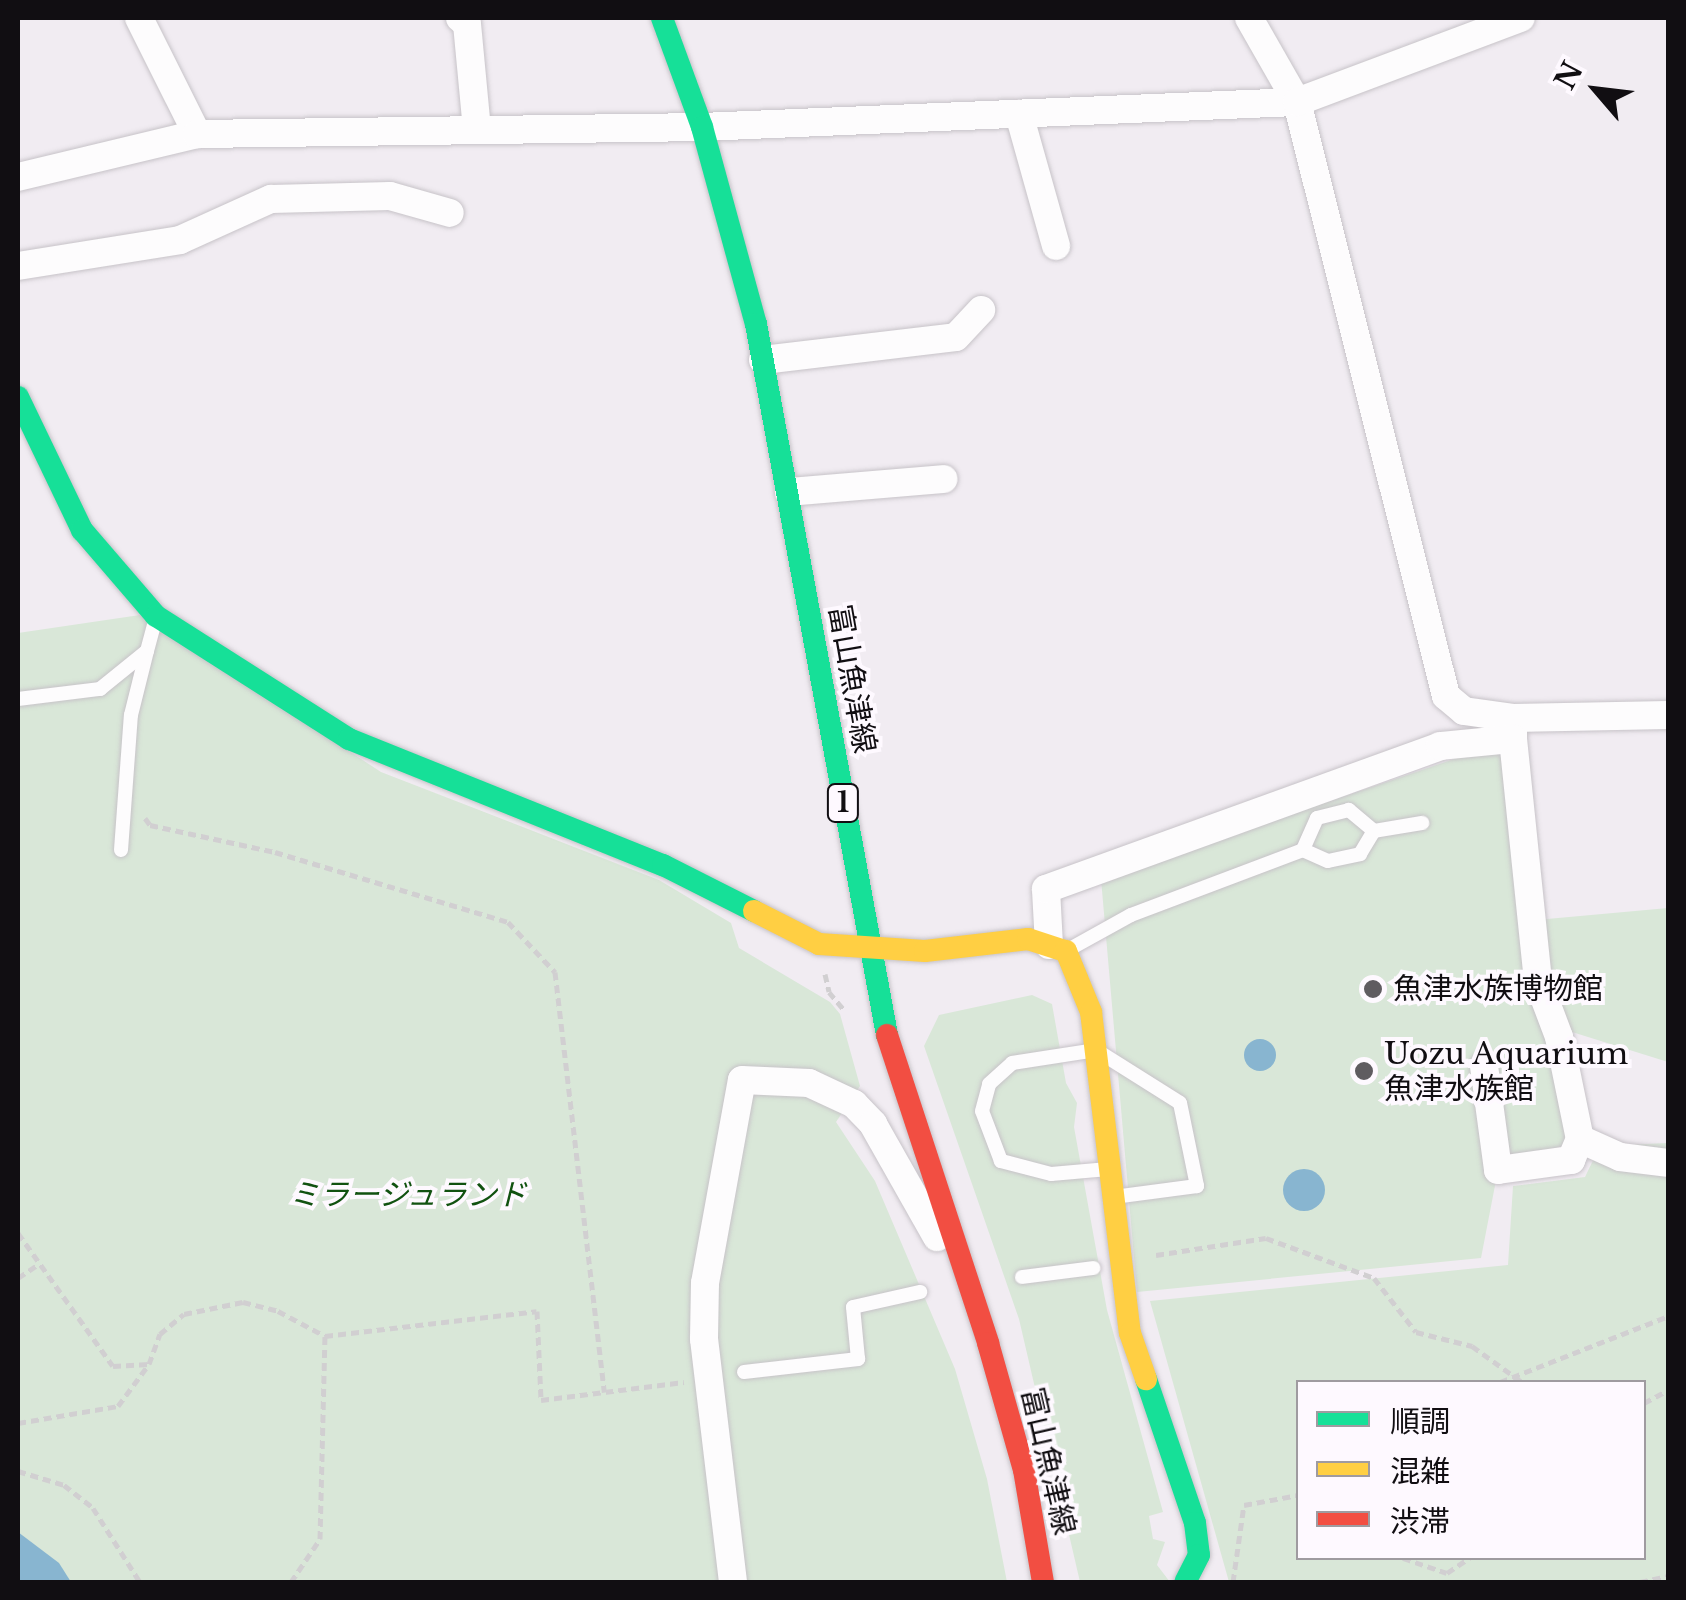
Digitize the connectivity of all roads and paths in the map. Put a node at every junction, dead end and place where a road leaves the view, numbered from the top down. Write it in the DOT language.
graph roads {
  1 [pos="139,18"];
  2 [pos="460,18"];
  3 [pos="662,18"];
  4 [pos="1248,18"];
  5 [pos="1520,18"];
  6 [pos="1297,102"];
  7 [pos="1018,114"];
  8 [pos="702,127"];
  9 [pos="477,130"];
  10 [pos="197,134"];
  11 [pos="18,176"];
  12 [pos="450,214"];
  13 [pos="1056,246"];
  14 [pos="18,266"];
  15 [pos="981,310"];
  16 [pos="763,360"];
  17 [pos="18,396"];
  18 [pos="943,479"];
  19 [pos="788,492"];
  20 [pos="156,616"];
  21 [pos="147,651"];
  22 [pos="1446,696"];
  23 [pos="18,699"];
  24 [pos="1668,715"];
  25 [pos="1514,728"];
  26 [pos="1440,746"];
  27 [pos="126,788"];
  28 [pos="1422,823"];
  29 [pos="1374,831"];
  30 [pos="121,850"];
  31 [pos="1303,850"];
  32 [pos="869,947"];
  33 [pos="1057,948"];
  34 [pos="1096,1050"];
  35 [pos="1484,1066"];
  36 [pos="1580,1139"];
  37 [pos="1668,1163"];
  38 [pos="1109,1169"];
  39 [pos="1112,1197"];
  40 [pos="18,1233"];
  41 [pos="1156,1256"];
  42 [pos="40,1264"];
  43 [pos="1093,1268"];
  44 [pos="1022,1277"];
  45 [pos="18,1278"];
  46 [pos="920,1292"];
  47 [pos="1668,1316"];
  48 [pos="982,1323"];
  49 [pos="324,1336"];
  50 [pos="149,1364"];
  51 [pos="744,1372"];
  52 [pos="1519,1380"];
  53 [pos="688,1382"];
  54 [pos="1668,1390"];
  55 [pos="604,1392"];
  56 [pos="1646,1402"];
  57 [pos="18,1423"];
  58 [pos="18,1471"];
  59 [pos="1296,1495"];
  60 [pos="1409,1560"];
  61 [pos="1466,1560"];
  62 [pos="1668,1576"];
  63 [pos="1191,1580"];
  64 [pos="140,1582"];
  65 [pos="291,1582"];
  66 [pos="734,1582"];
  67 [pos="1043,1582"];
  68 [pos="1233,1582"];
  69 [pos="1640,1582"];
  1 -- 10 [label="street"];
  2 -- 9 [label="street"];
  3 -- 8 [label="street, 富山魚津線 / 1"];
  4 -- 6 [label="street"];
  5 -- 6 [label="street"];
  6 -- 7 [label="street"];
  6 -- 22 [label="street"];
  7 -- 8 [label="street"];
  7 -- 13 [label="street"];
  8 -- 9 [label="street"];
  8 -- 16 [label="street, 富山魚津線 / 1"];
  9 -- 10 [label="street"];
  10 -- 11 [label="street"];
  12 -- 14 [label="street"];
  15 -- 16 [label="street"];
  16 -- 19 [label="street, 富山魚津線 / 1"];
  17 -- 20 [label="street"];
  18 -- 19 [label="street"];
  19 -- 32 [label="street, 富山魚津線 / 1"];
  20 -- 21 [label="lane"];
  20 -- 32 [label="street"];
  21 -- 23 [label="lane"];
  21 -- 27 [label="lane"];
  22 -- 25 [label="street"];
  22 -- 26 [label="street"];
  24 -- 25 [label="street"];
  25 -- 26 [label="street"];
  25 -- 36 [label="street"];
  26 -- 33 [label="street"];
  27 -- 30 [label="lane"];
  27 -- 55 [label="path"];
  28 -- 29 [label="lane"];
  29 -- 31 [label="lane"];
  29 -- 31 [label="lane"];
  31 -- 33 [label="lane"];
  32 -- 33 [label="street"];
  32 -- 48 [label="street, 富山魚津線 / 1"];
  33 -- 34 [label="street"];
  34 -- 38 [label="street"];
  34 -- 38 [label="lane"];
  34 -- 39 [label="lane"];
  35 -- 36 [label="street"];
  36 -- 37 [label="street"];
  38 -- 39 [label="street"];
  39 -- 63 [label="street"];
  40 -- 42 [label="path"];
  41 -- 52 [label="path"];
  42 -- 45 [label="path"];
  42 -- 50 [label="path"];
  43 -- 44 [label="lane"];
  46 -- 51 [label="lane"];
  47 -- 52 [label="path"];
  48 -- 66 [label="street"];
  48 -- 67 [label="street, 富山魚津線 / 1"];
  49 -- 50 [label="path"];
  49 -- 55 [label="path"];
  49 -- 65 [label="path"];
  50 -- 57 [label="path"];
  53 -- 55 [label="path"];
  54 -- 56 [label="path"];
  58 -- 64 [label="path"];
  59 -- 68 [label="path"];
  60 -- 61 [label="path"];
  62 -- 69 [label="path"];
}
